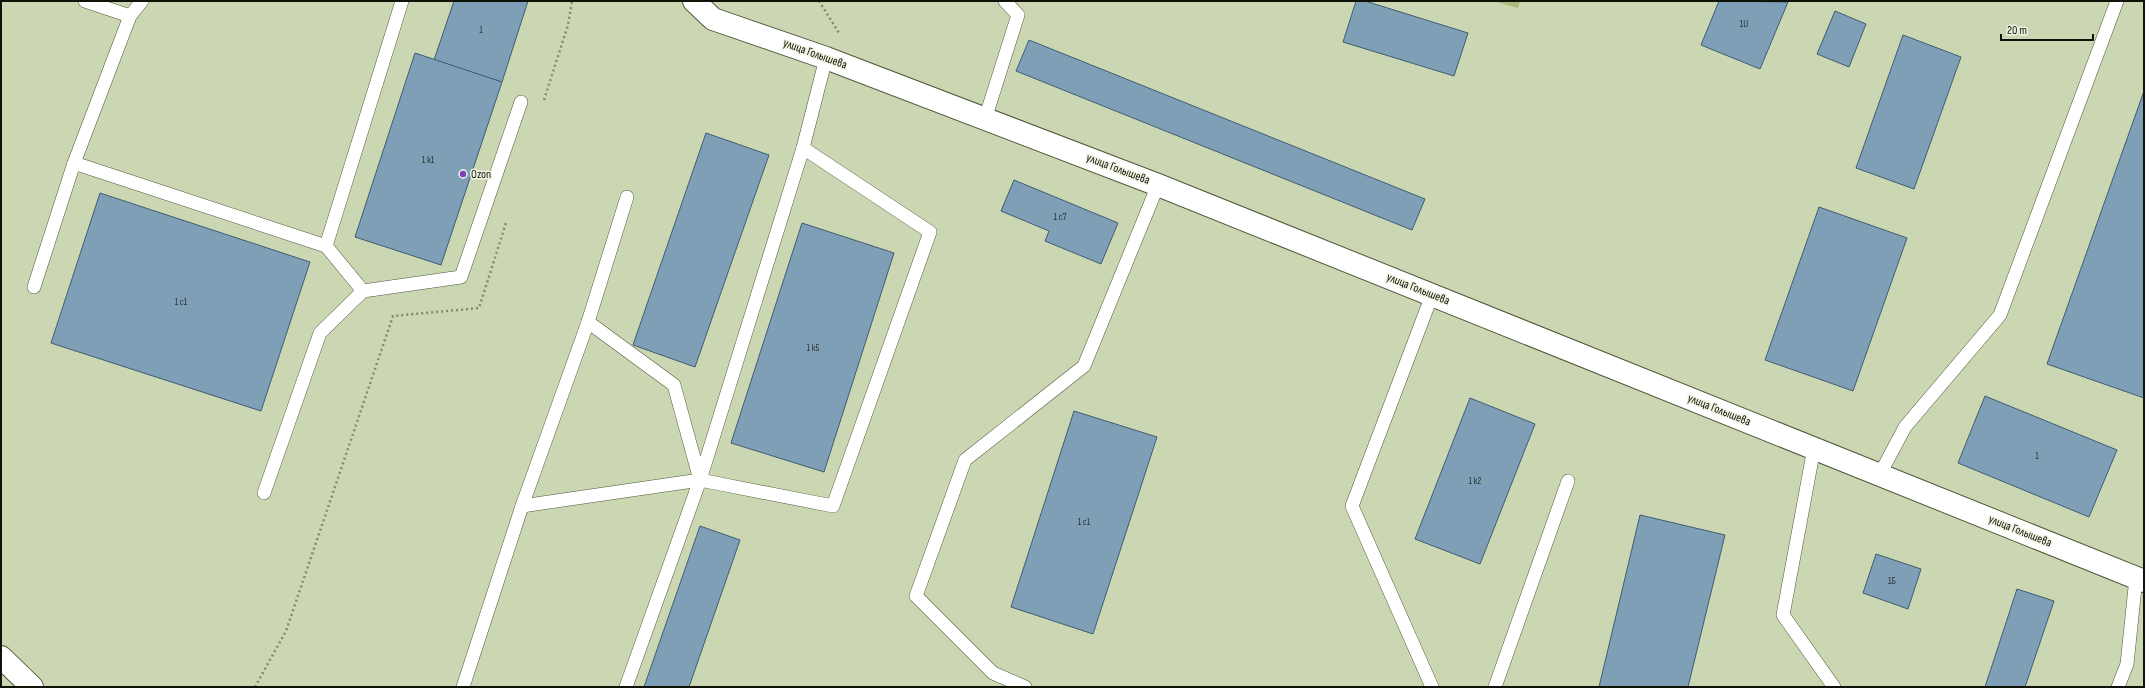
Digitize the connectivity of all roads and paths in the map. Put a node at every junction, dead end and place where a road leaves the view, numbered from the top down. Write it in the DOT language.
graph roads {
  1 [pos="85,1"];
  2 [pos="142,1"];
  3 [pos="402,1"];
  4 [pos="572,1"];
  5 [pos="694,1"];
  6 [pos="1005,1"];
  7 [pos="2117,1"];
  8 [pos="130,16"];
  9 [pos="826,58"];
  10 [pos="521,102"];
  11 [pos="542,107"];
  12 [pos="985,119"];
  13 [pos="803,148"];
  14 [pos="74,163"];
  15 [pos="1158,185"];
  16 [pos="627,196"];
  17 [pos="507,219"];
  18 [pos="326,246"];
  19 [pos="34,286"];
  20 [pos="363,291"];
  21 [pos="1432,295"];
  22 [pos="588,322"];
  23 [pos="1814,448"];
  24 [pos="1880,474"];
  25 [pos="700,480"];
  26 [pos="1568,481"];
  27 [pos="264,493"];
  28 [pos="522,506"];
  29 [pos="2140,580"];
  30 [pos="1,658"];
  31 [pos="32,687"];
  32 [pos="255,687"];
  33 [pos="463,687"];
  34 [pos="626,687"];
  35 [pos="1025,687"];
  36 [pos="1432,687"];
  37 [pos="1495,687"];
  38 [pos="1834,687"];
  39 [pos="2118,687"];
  1 -- 8 [label="lane"];
  2 -- 8 [label="lane"];
  3 -- 18 [label="lane"];
  4 -- 11 [label="path"];
  5 -- 9 [label="street, улица Голышева"];
  6 -- 12 [label="lane"];
  7 -- 24 [label="lane"];
  8 -- 14 [label="lane"];
  9 -- 12 [label="street, улица Голышева"];
  9 -- 13 [label="lane"];
  10 -- 20 [label="lane"];
  12 -- 15 [label="street, улица Голышева"];
  13 -- 25 [label="lane"];
  13 -- 25 [label="lane"];
  14 -- 18 [label="lane"];
  14 -- 19 [label="lane"];
  15 -- 21 [label="street, улица Голышева"];
  15 -- 35 [label="lane"];
  16 -- 22 [label="lane"];
  17 -- 32 [label="path"];
  18 -- 20 [label="lane"];
  20 -- 27 [label="lane"];
  21 -- 23 [label="street, улица Голышева"];
  21 -- 36 [label="lane"];
  22 -- 25 [label="lane"];
  22 -- 28 [label="lane"];
  23 -- 24 [label="street, улица Голышева"];
  23 -- 38 [label="lane"];
  24 -- 29 [label="street, улица Голышева"];
  25 -- 28 [label="lane"];
  25 -- 34 [label="lane"];
  26 -- 37 [label="lane"];
  28 -- 33 [label="lane"];
  29 -- 39 [label="lane"];
  30 -- 31 [label="street"];
}
